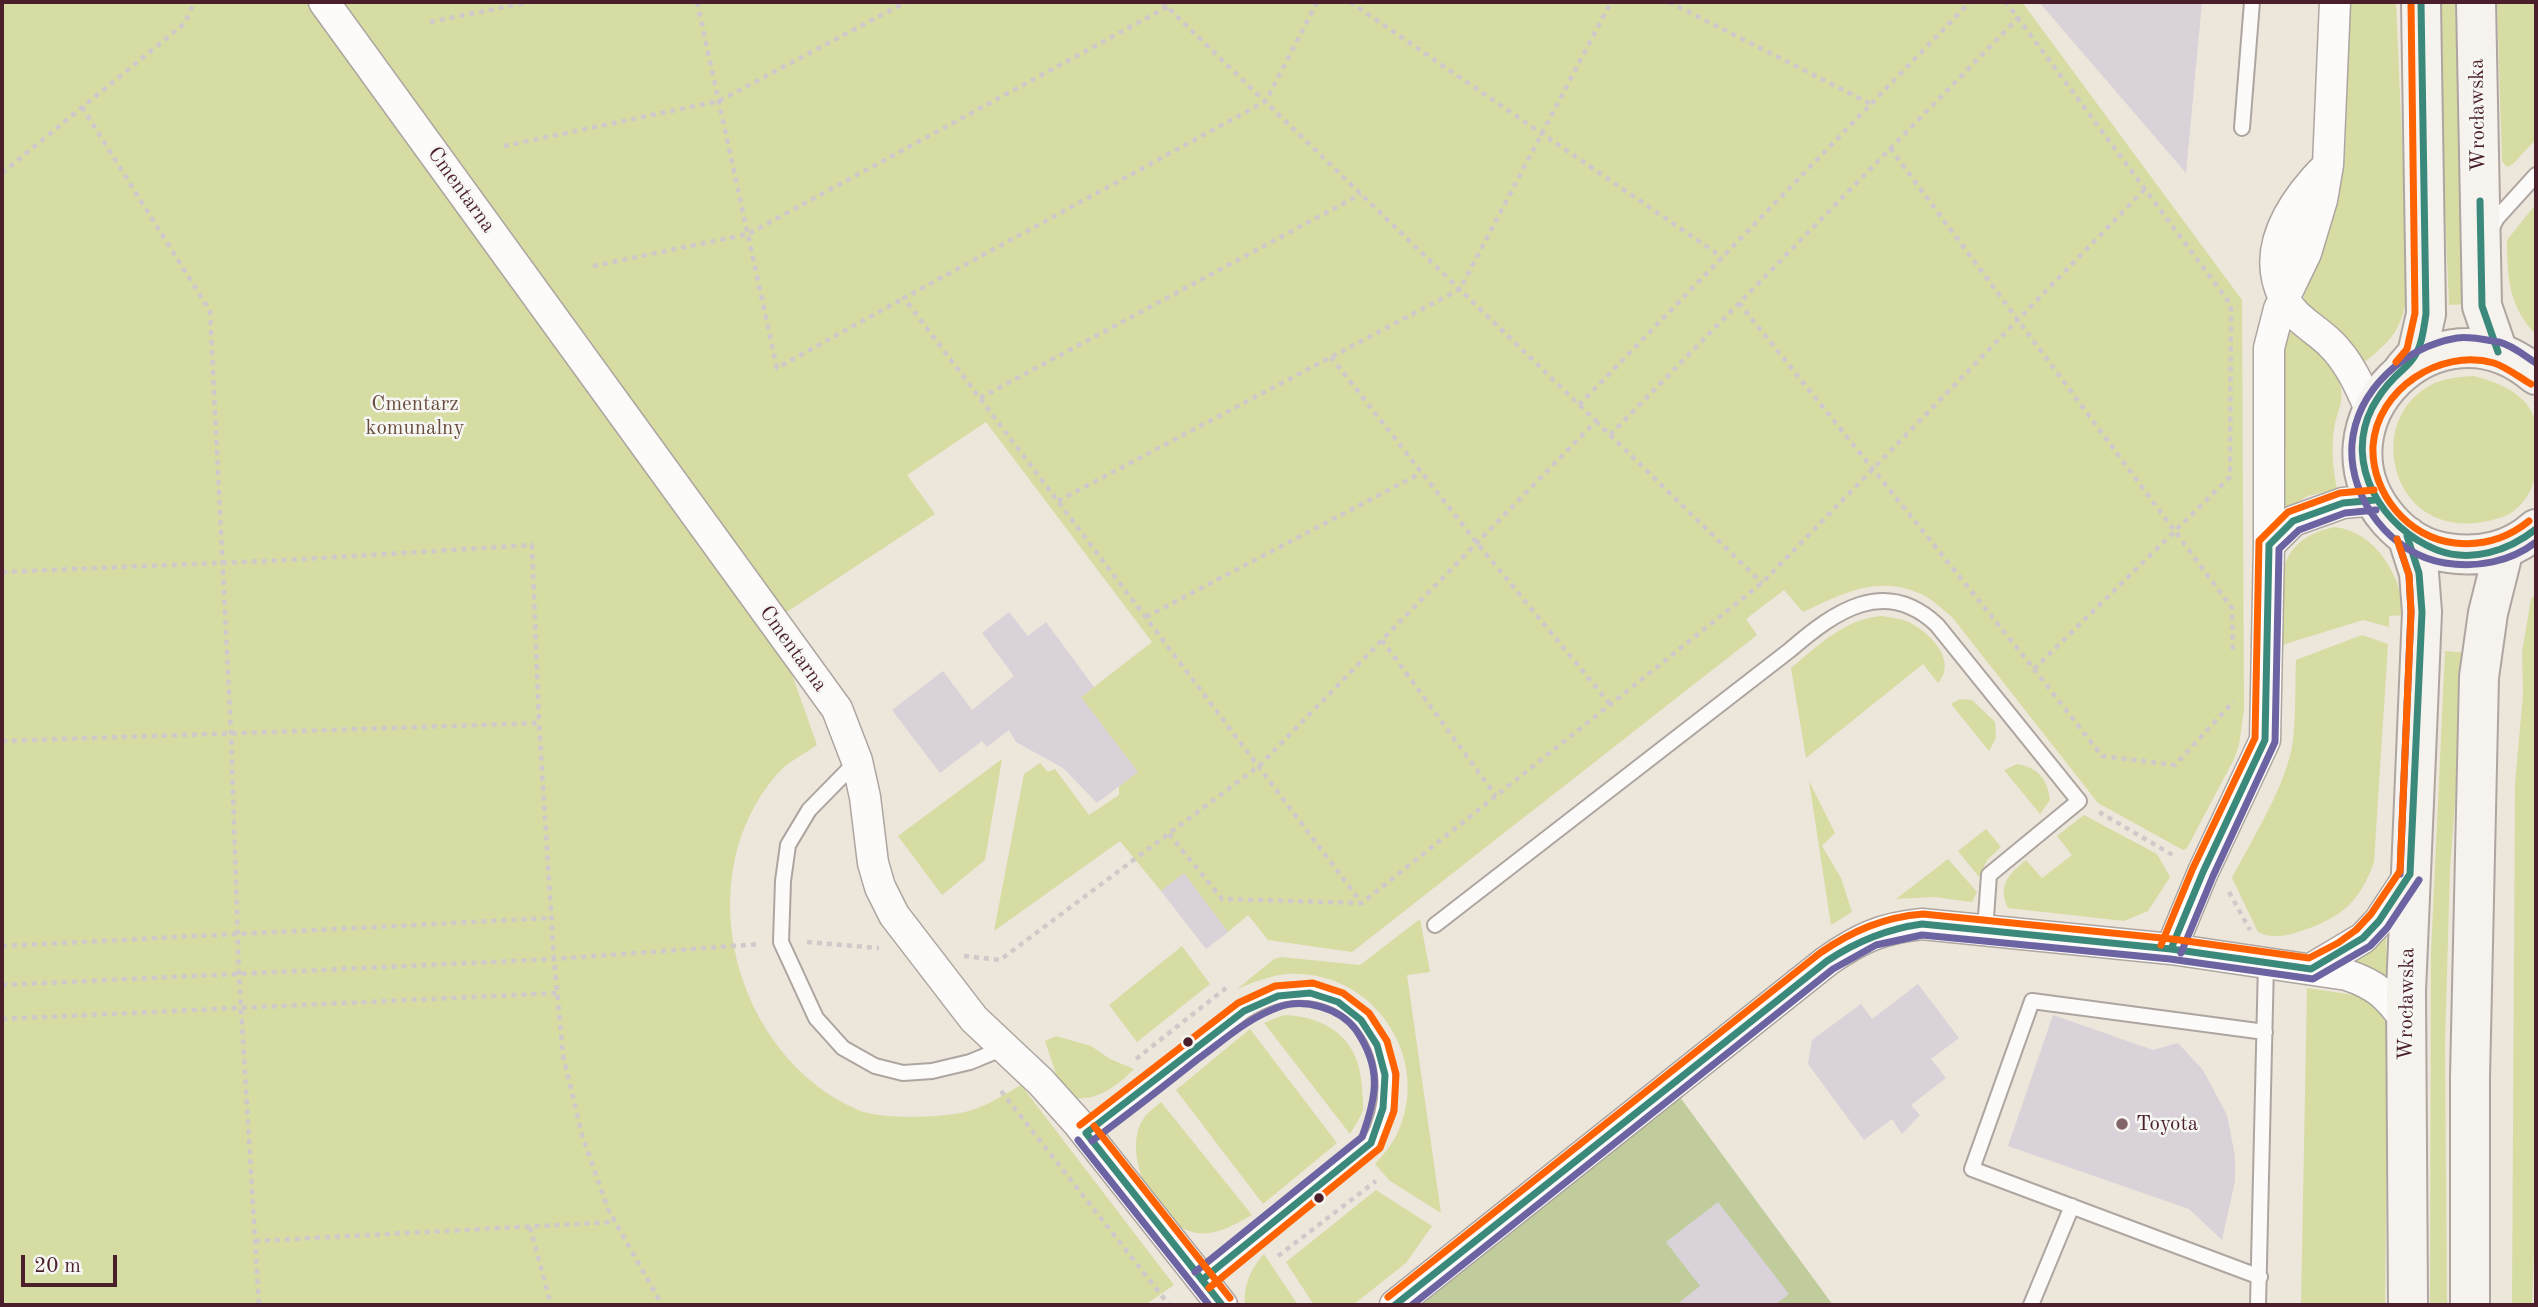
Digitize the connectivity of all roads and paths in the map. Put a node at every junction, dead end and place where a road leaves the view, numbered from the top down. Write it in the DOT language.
graph roads {
  1 [pos="194,2"];
  2 [pos="324,2"];
  3 [pos="529,2"];
  4 [pos="697,2"];
  5 [pos="906,2"];
  6 [pos="1162,2"];
  7 [pos="1317,2"];
  8 [pos="1350,2"];
  9 [pos="1611,2"];
  10 [pos="1669,2"];
  11 [pos="1970,2"];
  12 [pos="2006,2"];
  13 [pos="2252,2"];
  14 [pos="2335,2"];
  15 [pos="2421,2"];
  16 [pos="2476,2"];
  17 [pos="1169,4"];
  18 [pos="2019,17"];
  19 [pos="430,22"];
  20 [pos="719,101"];
  21 [pos="1266,102"];
  22 [pos="1871,104"];
  23 [pos="82,107"];
  24 [pos="2242,128"];
  25 [pos="1542,133"];
  26 [pos="504,146"];
  27 [pos="1890,148"];
  28 [pos="2,173"];
  29 [pos="2536,175"];
  30 [pos="2145,189"];
  31 [pos="1361,194"];
  32 [pos="748,234"];
  33 [pos="2481,247"];
  34 [pos="1722,257"];
  35 [pos="593,266"];
  36 [pos="1460,289"];
  37 [pos="904,298"];
  38 [pos="2284,300"];
  39 [pos="1739,303"];
  40 [pos="2018,320"];
  41 [pos="2498,352"];
  42 [pos="1331,357"];
  43 [pos="2404,369"];
  44 [pos="2536,375"];
  45 [pos="980,397"];
  46 [pos="1579,405"];
  47 [pos="2371,412"];
  48 [pos="1595,421"];
  49 [pos="1610,435"];
  50 [pos="1872,469"];
  51 [pos="1422,473"];
  52 [pos="2375,499"];
  53 [pos="1058,501"];
  54 [pos="2536,529"];
  55 [pos="2175,531"];
  56 [pos="2407,536"];
  57 [pos="1477,543"];
  58 [pos="2269,545"];
  59 [pos="2504,549"];
  60 [pos="2,572"];
  61 [pos="1762,583"];
  62 [pos="1146,617"];
  63 [pos="1382,640"];
  64 [pos="2233,661"];
  65 [pos="2034,669"];
  66 [pos="2233,688"];
  67 [pos="1610,704"];
  68 [pos="539,723"];
  69 [pos="231,733"];
  70 [pos="2,741"];
  71 [pos="857,761"];
  72 [pos="1259,766"];
  73 [pos="1496,796"];
  74 [pos="2079,801"];
  75 [pos="1169,834"];
  76 [pos="2182,861"];
  77 [pos="2410,874"];
  78 [pos="2223,882"];
  79 [pos="1362,903"];
  80 [pos="552,918"];
  81 [pos="1435,925"];
  82 [pos="1985,931"];
  83 [pos="238,935"];
  84 [pos="781,942"];
  85 [pos="2,946"];
  86 [pos="2171,949"];
  87 [pos="2260,951"];
  88 [pos="921,952"];
  89 [pos="554,959"];
  90 [pos="2311,970"];
  91 [pos="239,974"];
  92 [pos="2,985"];
  93 [pos="1226,988"];
  94 [pos="558,993"];
  95 [pos="241,1007"];
  96 [pos="2,1019"];
  97 [pos="2406,1021"];
  98 [pos="2265,1032"];
  99 [pos="1004,1048"];
  100 [pos="1136,1059"];
  101 [pos="998,1087"];
  102 [pos="1086,1133"];
  103 [pos="1376,1181"];
  104 [pos="2072,1206"];
  105 [pos="615,1222"];
  106 [pos="530,1227"];
  107 [pos="255,1241"];
  108 [pos="1278,1256"];
  109 [pos="2260,1277"];
  110 [pos="1202,1280"];
  111 [pos="259,1305"];
  112 [pos="551,1305"];
  113 [pos="662,1305"];
  114 [pos="1169,1305"];
  115 [pos="1222,1305"];
  116 [pos="1395,1305"];
  117 [pos="2031,1305"];
  118 [pos="2258,1305"];
  119 [pos="2408,1305"];
  120 [pos="2470,1305"];
  1 -- 23 [label="path"];
  2 -- 71 [label="street, Cmentarna"];
  3 -- 19 [label="path"];
  4 -- 20 [label="path"];
  5 -- 20 [label="path"];
  6 -- 17 [label="path"];
  7 -- 21 [label="path"];
  8 -- 25 [label="path"];
  9 -- 25 [label="path"];
  10 -- 22 [label="path"];
  11 -- 22 [label="path"];
  12 -- 18 [label="path"];
  13 -- 24 [label="lane"];
  14 -- 38 [label="street"];
  15 -- 43 [label="main road"];
  16 -- 33 [label="main road, Wrocławska"];
  17 -- 21 [label="path"];
  17 -- 32 [label="path"];
  18 -- 27 [label="path"];
  18 -- 30 [label="path"];
  20 -- 26 [label="path"];
  20 -- 32 [label="path"];
  21 -- 31 [label="path"];
  21 -- 37 [label="path"];
  22 -- 34 [label="path"];
  23 -- 28 [label="path"];
  23 -- 69 [label="path"];
  25 -- 34 [label="path"];
  25 -- 36 [label="path"];
  27 -- 39 [label="path"];
  27 -- 40 [label="path"];
  29 -- 33 [label="lane"];
  30 -- 40 [label="path"];
  30 -- 55 [label="path"];
  31 -- 36 [label="path"];
  31 -- 45 [label="path"];
  32 -- 35 [label="path"];
  32 -- 37 [label="path"];
  33 -- 41 [label="main road, Wrocławska"];
  34 -- 46 [label="path"];
  36 -- 42 [label="path"];
  36 -- 46 [label="path"];
  37 -- 45 [label="path"];
  38 -- 47 [label="street"];
  38 -- 58 [label="street"];
  39 -- 49 [label="path"];
  39 -- 50 [label="path"];
  40 -- 50 [label="path"];
  40 -- 55 [label="path"];
  41 -- 43 [label="main road"];
  41 -- 44 [label="main road"];
  42 -- 51 [label="path"];
  42 -- 53 [label="path"];
  43 -- 47 [label="main road"];
  45 -- 53 [label="path"];
  46 -- 48 [label="path"];
  47 -- 52 [label="main road"];
  48 -- 49 [label="path"];
  48 -- 57 [label="path"];
  49 -- 61 [label="path"];
  50 -- 61 [label="path"];
  50 -- 65 [label="path"];
  51 -- 57 [label="path"];
  51 -- 62 [label="path"];
  52 -- 56 [label="main road"];
  52 -- 58 [label="street"];
  53 -- 62 [label="path"];
  54 -- 59 [label="main road"];
  55 -- 64 [label="path"];
  55 -- 65 [label="path"];
  56 -- 59 [label="main road"];
  56 -- 77 [label="main road, Wrocławska"];
  57 -- 63 [label="path"];
  57 -- 67 [label="path"];
  58 -- 86 [label="street"];
  59 -- 120 [label="main road"];
  60 -- 68 [label="path"];
  61 -- 67 [label="path"];
  62 -- 72 [label="path"];
  63 -- 72 [label="path"];
  63 -- 73 [label="path"];
  65 -- 66 [label="path"];
  67 -- 73 [label="path"];
  68 -- 69 [label="path"];
  68 -- 80 [label="path"];
  69 -- 70 [label="path"];
  69 -- 83 [label="path"];
  71 -- 84 [label="lane"];
  71 -- 88 [label="street, Cmentarna"];
  72 -- 75 [label="path"];
  72 -- 79 [label="path"];
  73 -- 79 [label="path"];
  74 -- 76 [label="path"];
  74 -- 81 [label="lane"];
  74 -- 82 [label="lane"];
  75 -- 79 [label="path"];
  75 -- 88 [label="path"];
  77 -- 90 [label="street"];
  77 -- 97 [label="main road, Wrocławska"];
  78 -- 87 [label="path"];
  80 -- 83 [label="path"];
  80 -- 89 [label="path"];
  82 -- 86 [label="street"];
  82 -- 116 [label="street"];
  83 -- 85 [label="path"];
  83 -- 91 [label="path"];
  84 -- 88 [label="path"];
  84 -- 89 [label="path"];
  84 -- 99 [label="lane"];
  86 -- 87 [label="street"];
  87 -- 90 [label="street"];
  87 -- 98 [label="lane"];
  88 -- 99 [label="street, Cmentarna"];
  89 -- 91 [label="path"];
  89 -- 94 [label="path"];
  90 -- 97 [label="street"];
  91 -- 92 [label="path"];
  91 -- 95 [label="path"];
  93 -- 100 [label="path"];
  94 -- 95 [label="path"];
  94 -- 105 [label="path"];
  95 -- 96 [label="path"];
  95 -- 107 [label="path"];
  97 -- 119 [label="main road, Wrocławska"];
  98 -- 104 [label="lane"];
  98 -- 109 [label="lane"];
  99 -- 102 [label="street, Cmentarna"];
  101 -- 114 [label="path"];
  102 -- 110 [label="street, Cmentarna"];
  102 -- 110 [label="lane"];
  103 -- 108 [label="path"];
  104 -- 109 [label="lane"];
  104 -- 117 [label="lane"];
  105 -- 106 [label="path"];
  105 -- 113 [label="path"];
  106 -- 107 [label="path"];
  106 -- 112 [label="path"];
  107 -- 111 [label="path"];
  109 -- 118 [label="lane"];
  110 -- 115 [label="street, Cmentarna"];
}
